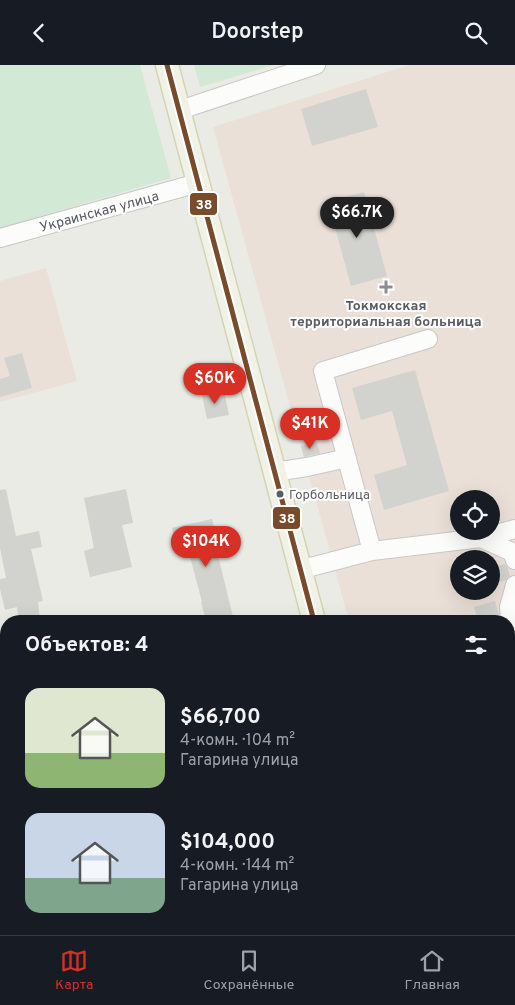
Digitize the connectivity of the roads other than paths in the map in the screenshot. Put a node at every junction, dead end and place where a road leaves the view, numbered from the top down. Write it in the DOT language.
graph roads {
  1 [pos="167,65"];
  2 [pos="316,65"];
  3 [pos="180,110"];
  4 [pos="198,183"];
  5 [pos="0,238"];
  6 [pos="428,339"];
  7 [pos="347,458"];
  8 [pos="274,472"];
  9 [pos="515,529"];
  10 [pos="500,533"];
  11 [pos="464,540"];
  12 [pos="485,540"];
  13 [pos="372,551"];
  14 [pos="515,560"];
  15 [pos="299,570"];
  16 [pos="515,585"];
  17 [pos="312,615"];
  18 [pos="510,615"];
  1 -- 3 [label="main road"];
  2 -- 3 [label="street"];
  3 -- 4 [label="main road"];
  4 -- 5 [label="street, Украинская улица"];
  4 -- 8 [label="main road"];
  6 -- 7 [label="street"];
  7 -- 8 [label="street"];
  7 -- 13 [label="street"];
  8 -- 15 [label="main road"];
  9 -- 10 [label="street"];
  11 -- 13 [label="street"];
  12 -- 14 [label="street"];
  13 -- 15 [label="street"];
  15 -- 17 [label="main road"];
  16 -- 18 [label="street"];
}
